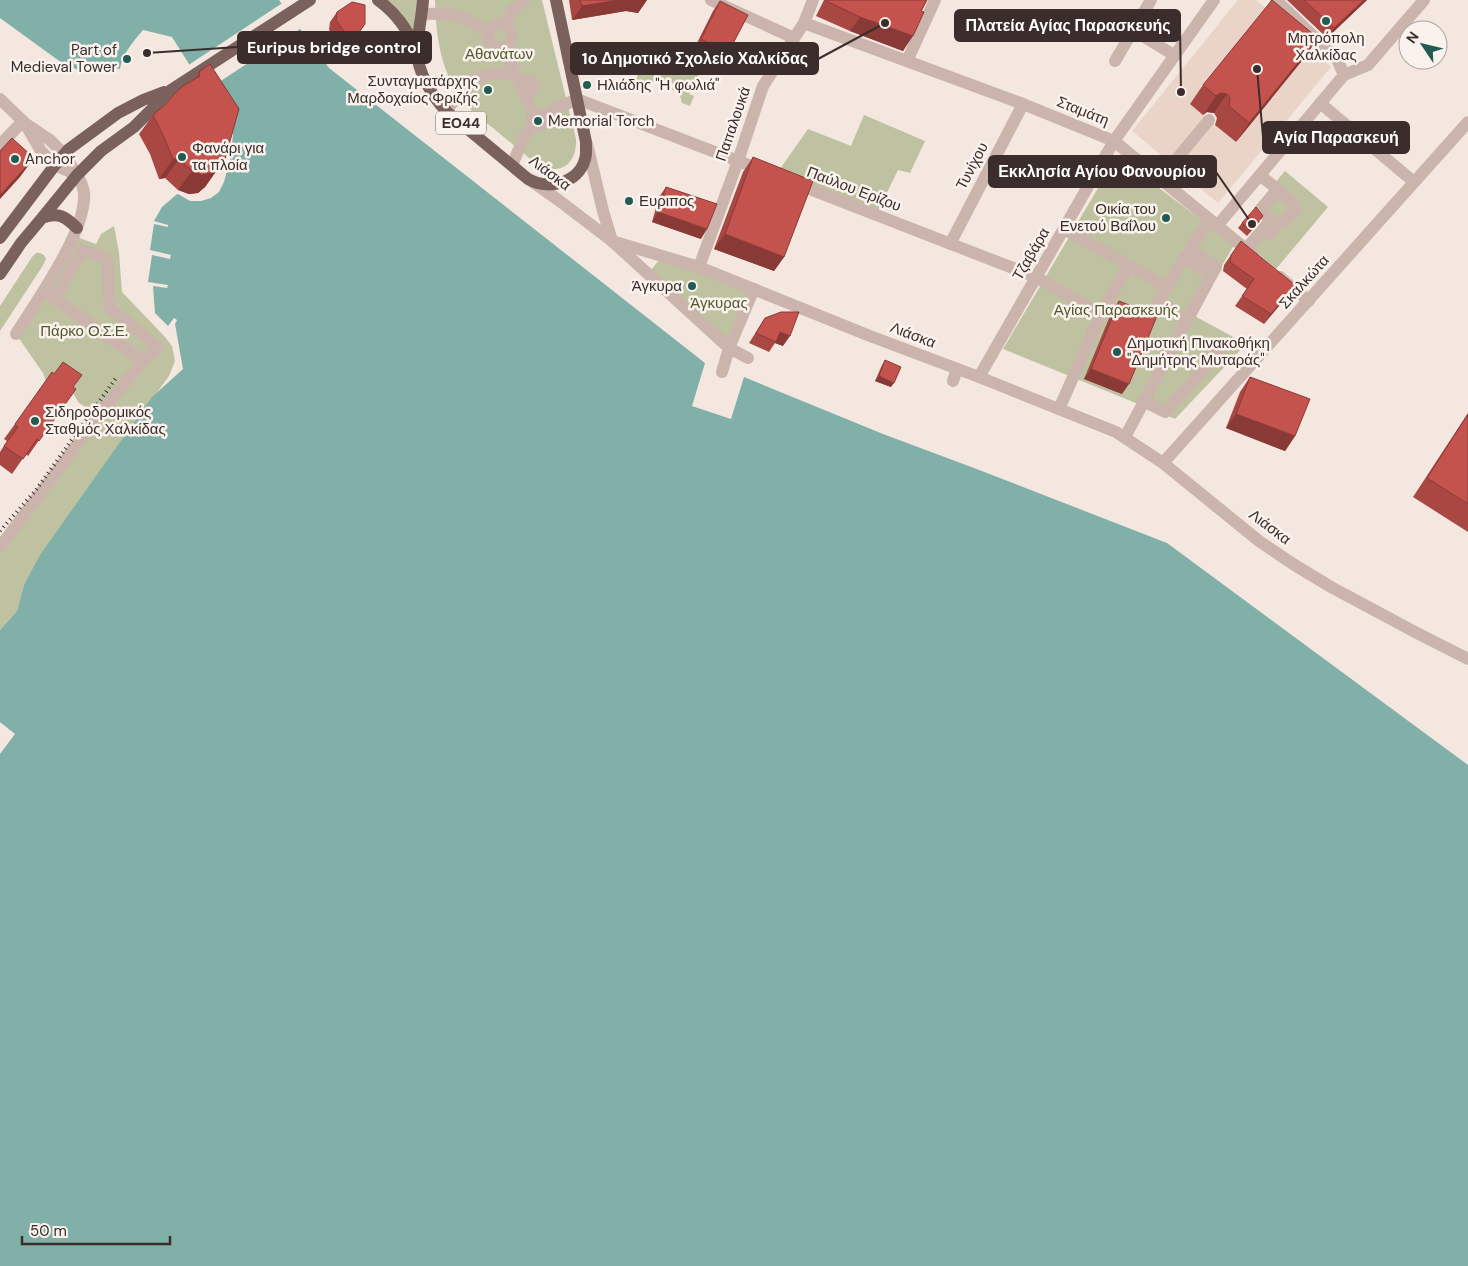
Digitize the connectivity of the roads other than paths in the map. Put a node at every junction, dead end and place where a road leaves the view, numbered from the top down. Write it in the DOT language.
graph roads {
  1 [pos="378,0"];
  2 [pos="423,0"];
  3 [pos="524,0"];
  4 [pos="556,0"];
  5 [pos="711,0"];
  6 [pos="813,0"];
  7 [pos="935,0"];
  8 [pos="1152,0"];
  9 [pos="1214,0"];
  10 [pos="1276,0"];
  11 [pos="1424,0"];
  12 [pos="302,3"];
  13 [pos="422,14"];
  14 [pos="804,23"];
  15 [pos="505,25"];
  16 [pos="1133,30"];
  17 [pos="488,33"];
  18 [pos="794,38"];
  19 [pos="503,48"];
  20 [pos="417,50"];
  21 [pos="1174,55"];
  22 [pos="906,61"];
  23 [pos="1115,61"];
  24 [pos="515,75"];
  25 [pos="1344,76"];
  26 [pos="174,88"];
  27 [pos="0,99"];
  28 [pos="577,99"];
  29 [pos="1320,103"];
  30 [pos="1023,104"];
  31 [pos="446,111"];
  32 [pos="537,119"];
  33 [pos="1209,120"];
  34 [pos="1468,122"];
  35 [pos="24,123"];
  36 [pos="1114,141"];
  37 [pos="586,142"];
  38 [pos="0,145"];
  39 [pos="64,154"];
  40 [pos="738,161"];
  41 [pos="55,165"];
  42 [pos="512,165"];
  43 [pos="77,175"];
  44 [pos="1260,175"];
  45 [pos="528,179"];
  46 [pos="1160,179"];
  47 [pos="1414,182"];
  48 [pos="1278,190"];
  49 [pos="42,218"];
  50 [pos="1214,223"];
  51 [pos="77,228"];
  52 [pos="1064,229"];
  53 [pos="0,238"];
  54 [pos="612,241"];
  55 [pos="950,244"];
  56 [pos="1252,254"];
  57 [pos="1129,265"];
  58 [pos="699,267"];
  59 [pos="1273,272"];
  60 [pos="0,274"];
  61 [pos="1211,276"];
  62 [pos="1036,277"];
  63 [pos="1167,287"];
  64 [pos="754,289"];
  65 [pos="43,290"];
  66 [pos="55,298"];
  67 [pos="1309,301"];
  68 [pos="1101,314"];
  69 [pos="1187,321"];
  70 [pos="16,334"];
  71 [pos="729,348"];
  72 [pos="1222,348"];
  73 [pos="748,358"];
  74 [pos="143,361"];
  75 [pos="722,372"];
  76 [pos="979,377"];
  77 [pos="1144,401"];
  78 [pos="1059,409"];
  79 [pos="1124,437"];
  80 [pos="1163,463"];
  81 [pos="0,547"];
  82 [pos="1468,659"];
  1 -- 20 [label="main road, ΕΟ44"];
  2 -- 13 [label="main road, Λιάσκα / ΕΟ44"];
  3 -- 15 [label="street"];
  4 -- 28 [label="main road, ΕΟ44"];
  5 -- 18 [label="street"];
  6 -- 14 [label="street, Παπαλουκά"];
  7 -- 22 [label="street"];
  8 -- 16 [label="street"];
  9 -- 21 [label="street, Τζαβάρα"];
  10 -- 25 [label="street"];
  11 -- 25 [label="street"];
  12 -- 26 [label="main road"];
  13 -- 17 [label="street"];
  13 -- 20 [label="main road, Λιάσκα / ΕΟ44"];
  14 -- 18 [label="street, Παπαλουκά"];
  14 -- 22 [label="street, Σταμάτη"];
  15 -- 17 [label="street"];
  15 -- 19 [label="street"];
  16 -- 21 [label="street"];
  16 -- 23 [label="street"];
  17 -- 19 [label="street"];
  18 -- 40 [label="street, Παπαλουκά"];
  19 -- 24 [label="street"];
  20 -- 31 [label="main road, Λιάσκα / ΕΟ44"];
  21 -- 36 [label="street, Τζαβάρα"];
  22 -- 30 [label="street, Σταμάτη"];
  24 -- 31 [label="street"];
  24 -- 32 [label="street"];
  25 -- 29 [label="street"];
  26 -- 39 [label="main road"];
  26 -- 43 [label="main road"];
  27 -- 35 [label="street"];
  28 -- 32 [label="street"];
  28 -- 37 [label="main road, ΕΟ44"];
  28 -- 40 [label="street, Παύλου Ερίζου"];
  29 -- 44 [label="street"];
  29 -- 47 [label="street"];
  30 -- 36 [label="street, Σταμάτη"];
  30 -- 55 [label="street, Τυνίχου"];
  31 -- 42 [label="main road, Λιάσκα / ΕΟ44"];
  32 -- 42 [label="street"];
  33 -- 46 [label="street"];
  34 -- 47 [label="street, Σκαλκώτα"];
  35 -- 38 [label="street"];
  35 -- 39 [label="street"];
  35 -- 41 [label="street"];
  36 -- 46 [label="street, Σταμάτη"];
  36 -- 52 [label="street, Τζαβάρα"];
  37 -- 45 [label="main road, ΕΟ44"];
  37 -- 54 [label="street, Λιάσκα"];
  39 -- 41 [label="main road"];
  39 -- 43 [label="street"];
  40 -- 55 [label="street, Παύλου Ερίζου"];
  40 -- 58 [label="street, Παπαλουκά"];
  41 -- 43 [label="street"];
  41 -- 53 [label="main road"];
  42 -- 45 [label="main road, Λιάσκα / ΕΟ44"];
  43 -- 49 [label="main road"];
  43 -- 51 [label="street"];
  44 -- 48 [label="street"];
  44 -- 50 [label="street"];
  45 -- 54 [label="street, Λιάσκα"];
  46 -- 50 [label="street, Σταμάτη"];
  47 -- 67 [label="street, Σκαλκώτα"];
  48 -- 56 [label="street"];
  48 -- 56 [label="street"];
  49 -- 51 [label="main road"];
  49 -- 60 [label="main road"];
  50 -- 56 [label="street, Σταμάτη"];
  50 -- 61 [label="street"];
  51 -- 65 [label="street"];
  52 -- 57 [label="street"];
  52 -- 62 [label="street, Τζαβάρα"];
  54 -- 58 [label="street, Λιάσκα"];
  54 -- 71 [label="street"];
  55 -- 62 [label="street, Παύλου Ερίζου"];
  57 -- 63 [label="street"];
  57 -- 68 [label="street"];
  58 -- 64 [label="street, Λιάσκα"];
  59 -- 67 [label="street"];
  61 -- 63 [label="street"];
  61 -- 69 [label="street"];
  62 -- 68 [label="street, Παύλου Ερίζου"];
  62 -- 76 [label="street, Τζαβάρα"];
  63 -- 69 [label="street"];
  64 -- 71 [label="street"];
  64 -- 76 [label="street, Λιάσκα"];
  65 -- 66 [label="street"];
  65 -- 70 [label="street"];
  66 -- 74 [label="street"];
  66 -- 74 [label="street"];
  67 -- 80 [label="street, Σκαλκώτα"];
  68 -- 78 [label="street"];
  69 -- 77 [label="street"];
  71 -- 73 [label="street"];
  71 -- 75 [label="street"];
  72 -- 77 [label="street"];
  74 -- 81 [label="street"];
  76 -- 78 [label="street, Λιάσκα"];
  77 -- 79 [label="street"];
  78 -- 79 [label="street, Λιάσκα"];
  79 -- 80 [label="street, Λιάσκα"];
  80 -- 82 [label="street, Λιάσκα"];
}
